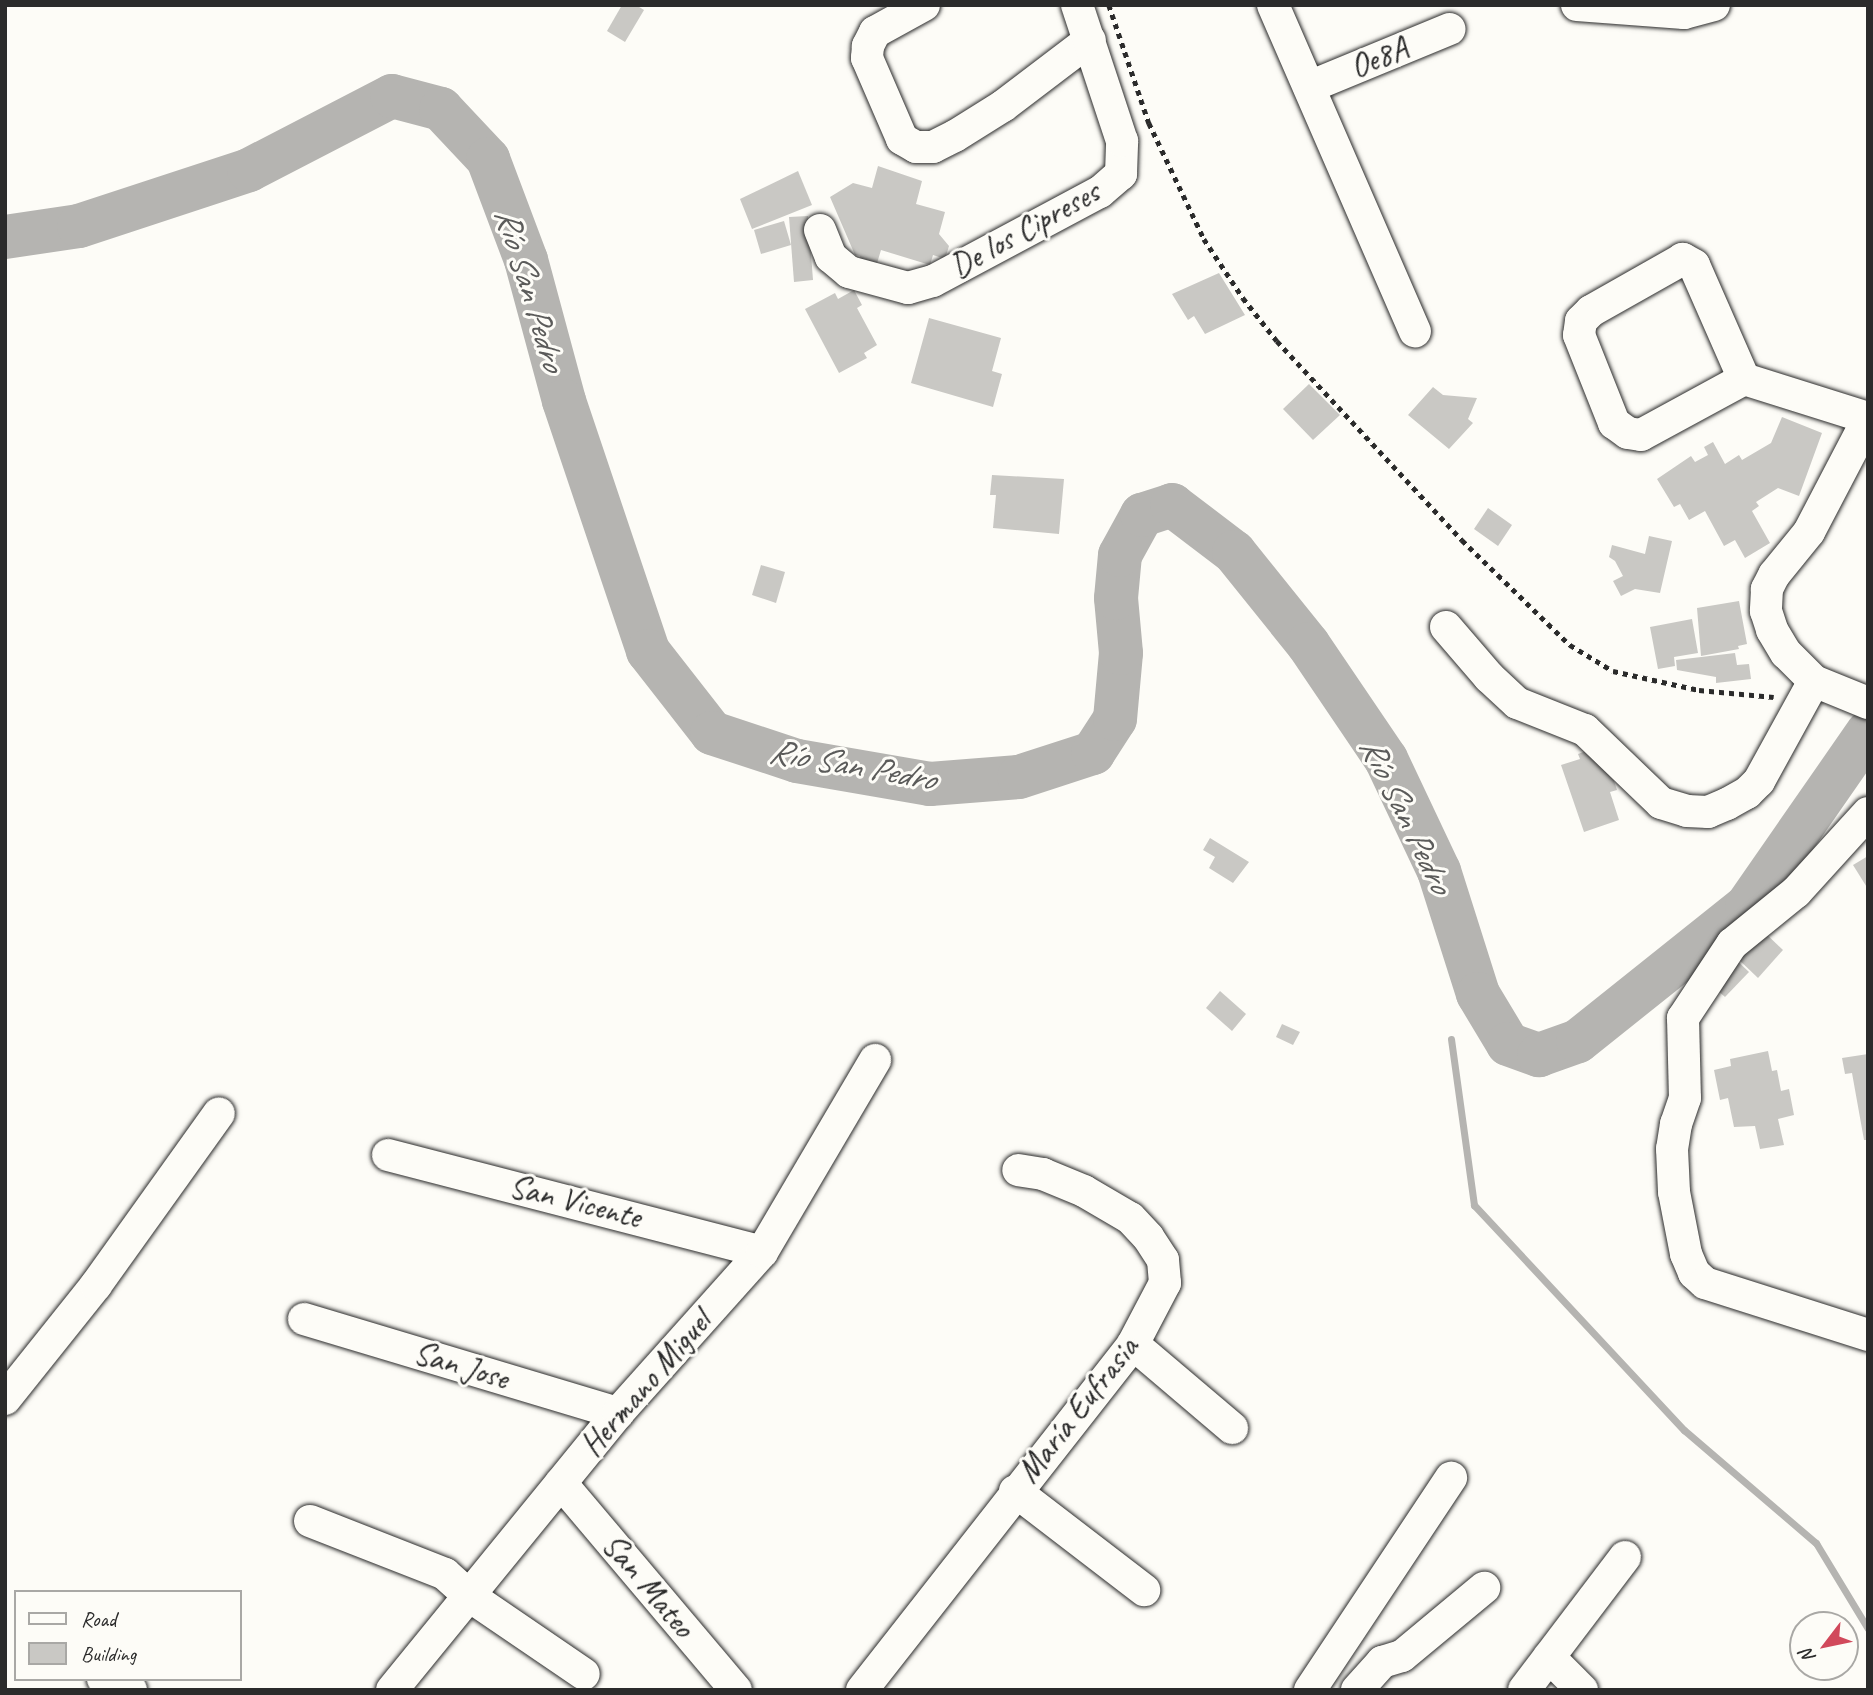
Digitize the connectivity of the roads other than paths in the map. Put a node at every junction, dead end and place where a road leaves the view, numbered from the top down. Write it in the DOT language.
graph roads {
  1 [pos="924,5"];
  2 [pos="1077,5"];
  3 [pos="1273,5"];
  4 [pos="1577,5"];
  5 [pos="1714,5"];
  6 [pos="1450,29"];
  7 [pos="1090,40"];
  8 [pos="1309,87"];
  9 [pos="820,230"];
  10 [pos="1415,331"];
  11 [pos="1744,379"];
  12 [pos="1868,419"];
  13 [pos="1446,627"];
  14 [pos="1827,687"];
  15 [pos="1868,703"];
  16 [pos="1868,813"];
  17 [pos="875,1060"];
  18 [pos="219,1113"];
  19 [pos="388,1155"];
  20 [pos="1018,1170"];
  21 [pos="762,1252"];
  22 [pos="304,1319"];
  23 [pos="1868,1335"];
  24 [pos="1133,1344"];
  25 [pos="5,1399"];
  26 [pos="618,1413"];
  27 [pos="1232,1428"];
  28 [pos="1451,1478"];
  29 [pos="561,1483"];
  30 [pos="1015,1491"];
  31 [pos="310,1521"];
  32 [pos="1625,1557"];
  33 [pos="1484,1588"];
  34 [pos="1144,1590"];
  35 [pos="468,1595"];
  36 [pos="1346,1636"];
  37 [pos="1549,1657"];
  38 [pos="1382,1662"];
  39 [pos="584,1674"];
  40 [pos="108,1681"];
  41 [pos="131,1690"];
  42 [pos="391,1690"];
  43 [pos="736,1690"];
  44 [pos="862,1690"];
  45 [pos="1310,1690"];
  46 [pos="1357,1690"];
  47 [pos="1524,1690"];
  48 [pos="1582,1690"];
  1 -- 7 [label="street"];
  2 -- 7 [label="street, De los Cipreses"];
  3 -- 8 [label="street"];
  4 -- 5 [label="street"];
  6 -- 8 [label="street, Oe8A"];
  7 -- 9 [label="street, De los Cipreses"];
  8 -- 10 [label="street"];
  11 -- 11 [label="street"];
  11 -- 12 [label="street"];
  12 -- 14 [label="street"];
  13 -- 14 [label="street"];
  14 -- 15 [label="street"];
  16 -- 23 [label="street"];
  17 -- 21 [label="street, Hermano Miguel"];
  18 -- 25 [label="street"];
  19 -- 21 [label="street, San Vicente"];
  20 -- 24 [label="street, María Eufrasia"];
  21 -- 26 [label="street, Hermano Miguel"];
  22 -- 26 [label="street, San Jose"];
  24 -- 27 [label="street"];
  24 -- 30 [label="street, María Eufrasia"];
  26 -- 29 [label="street, Hermano Miguel"];
  28 -- 36 [label="street"];
  29 -- 35 [label="street, Hermano Miguel"];
  29 -- 43 [label="street, San Mateo"];
  30 -- 34 [label="street"];
  30 -- 44 [label="street, María Eufrasia"];
  31 -- 35 [label="street"];
  32 -- 37 [label="street"];
  33 -- 38 [label="street"];
  35 -- 39 [label="street"];
  35 -- 42 [label="street, Hermano Miguel"];
  36 -- 38 [label="street"];
  36 -- 45 [label="street"];
  37 -- 47 [label="street"];
  37 -- 48 [label="street"];
  38 -- 46 [label="street"];
  40 -- 41 [label="street"];
}
